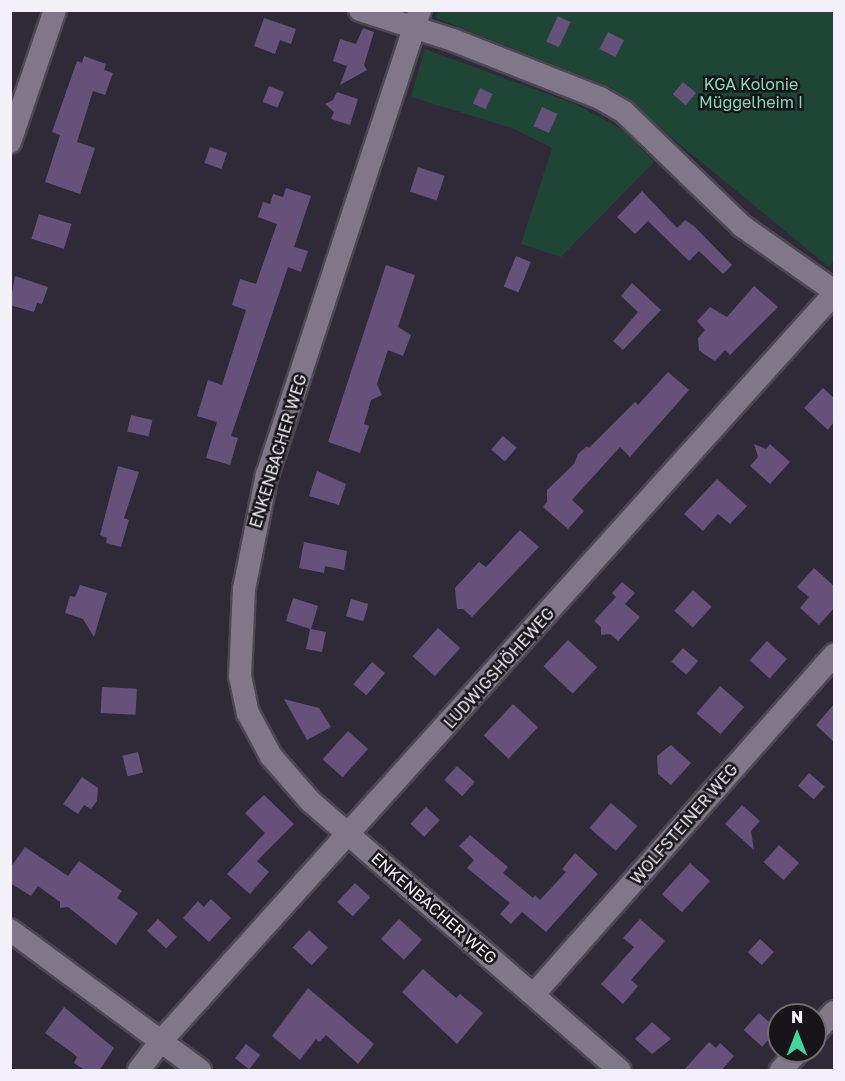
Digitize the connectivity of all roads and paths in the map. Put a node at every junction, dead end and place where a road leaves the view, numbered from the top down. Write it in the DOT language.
graph roads {
  1 [pos="55,10"];
  2 [pos="360,10"];
  3 [pos="417,19"];
  4 [pos="10,142"];
  5 [pos="834,293"];
  6 [pos="834,655"];
  7 [pos="349,834"];
  8 [pos="10,930"];
  9 [pos="534,994"];
  10 [pos="162,1040"];
  11 [pos="139,1071"];
  12 [pos="200,1071"];
  13 [pos="619,1071"];
  1 -- 4 [label="street"];
  2 -- 3 [label="street"];
  3 -- 5 [label="street"];
  3 -- 7 [label="street, ENKENBACHER WEG"];
  5 -- 7 [label="street, LUDWIGSHÖHEWEG"];
  6 -- 9 [label="street, WOLFSTEINER WEG"];
  7 -- 9 [label="street, ENKENBACHER WEG"];
  7 -- 10 [label="street, LUDWIGSHÖHEWEG"];
  8 -- 10 [label="street"];
  9 -- 13 [label="street, ENKENBACHER WEG"];
  10 -- 11 [label="street, LUDWIGSHÖHEWEG"];
  10 -- 12 [label="street"];
}
